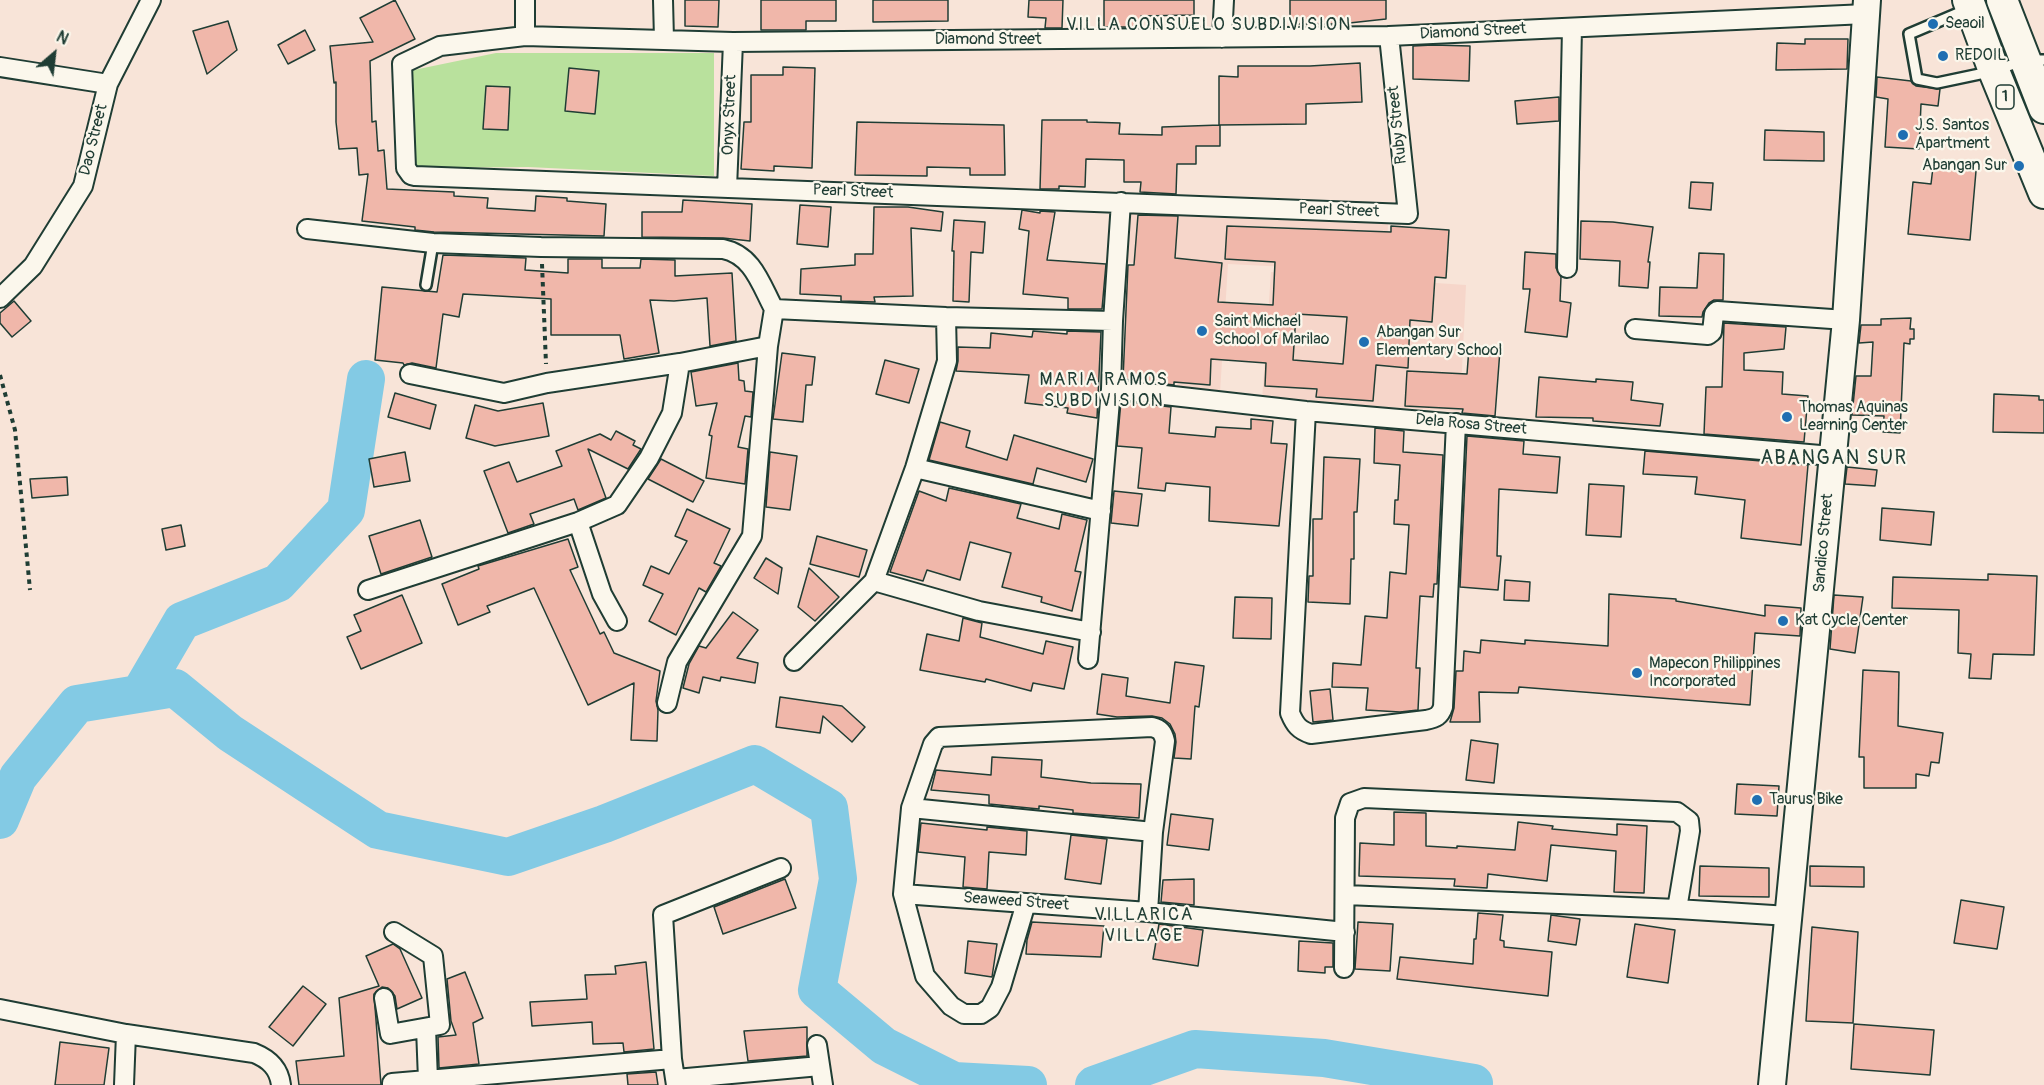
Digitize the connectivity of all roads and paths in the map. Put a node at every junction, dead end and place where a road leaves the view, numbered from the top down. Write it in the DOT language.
graph roads {
  1 [pos="151,0"];
  2 [pos="525,0"];
  3 [pos="663,0"];
  4 [pos="1224,0"];
  5 [pos="2002,0"];
  6 [pos="1969,4"];
  7 [pos="1866,7"];
  8 [pos="1572,28"];
  9 [pos="525,36"];
  10 [pos="1389,36"];
  11 [pos="664,39"];
  12 [pos="1222,39"];
  13 [pos="733,42"];
  14 [pos="2034,60"];
  15 [pos="402,64"];
  16 [pos="0,68"];
  17 [pos="1994,71"];
  18 [pos="108,84"];
  19 [pos="2029,118"];
  20 [pos="727,188"];
  21 [pos="2044,193"];
  22 [pos="1121,202"];
  23 [pos="1408,214"];
  24 [pos="307,228"];
  25 [pos="433,243"];
  26 [pos="541,247"];
  27 [pos="1567,268"];
  28 [pos="426,285"];
  29 [pos="0,298"];
  30 [pos="774,309"];
  31 [pos="946,317"];
  32 [pos="1846,320"];
  33 [pos="1113,321"];
  34 [pos="1635,329"];
  35 [pos="768,346"];
  36 [pos="680,363"];
  37 [pos="410,374"];
  38 [pos="0,375"];
  39 [pos="547,383"];
  40 [pos="1111,389"];
  41 [pos="1306,411"];
  42 [pos="1456,423"];
  43 [pos="1832,456"];
  44 [pos="915,468"];
  45 [pos="1101,511"];
  46 [pos="578,522"];
  47 [pos="874,581"];
  48 [pos="30,590"];
  49 [pos="368,590"];
  50 [pos="617,621"];
  51 [pos="1091,632"];
  52 [pos="1088,659"];
  53 [pos="794,661"];
  54 [pos="667,703"];
  55 [pos="911,808"];
  56 [pos="1153,832"];
  57 [pos="781,868"];
  58 [pos="903,894"];
  59 [pos="1346,895"];
  60 [pos="1026,903"];
  61 [pos="1677,909"];
  62 [pos="1148,912"];
  63 [pos="1790,916"];
  64 [pos="394,932"];
  65 [pos="1345,932"];
  66 [pos="1344,968"];
  67 [pos="384,998"];
  68 [pos="0,1009"];
  69 [pos="426,1028"];
  70 [pos="126,1034"];
  71 [pos="817,1045"];
  72 [pos="672,1059"];
  73 [pos="820,1066"];
  74 [pos="428,1080"];
  75 [pos="676,1082"];
  76 [pos="124,1085"];
  77 [pos="281,1085"];
  78 [pos="392,1085"];
  79 [pos="823,1085"];
  80 [pos="1772,1085"];
  1 -- 18 [label="street, Dao Street"];
  2 -- 9 [label="street"];
  3 -- 11 [label="street"];
  4 -- 12 [label="street"];
  5 -- 14 [label="highway, 1"];
  6 -- 17 [label="highway, 1"];
  6 -- 17 [label="lane"];
  7 -- 8 [label="street, Diamond Street"];
  7 -- 32 [label="main road, Sandico Street"];
  8 -- 10 [label="street, Diamond Street"];
  8 -- 27 [label="street"];
  9 -- 11 [label="street, Diamond Street"];
  9 -- 15 [label="street, Diamond Street"];
  10 -- 12 [label="street, Diamond Street"];
  10 -- 23 [label="street, Ruby Street"];
  11 -- 13 [label="street, Diamond Street"];
  12 -- 13 [label="street, Diamond Street"];
  13 -- 20 [label="street, Onyx Street"];
  14 -- 17 [label="lane"];
  14 -- 19 [label="highway, 1"];
  15 -- 20 [label="street, Pearl Street"];
  16 -- 18 [label="street"];
  17 -- 19 [label="highway, 1"];
  18 -- 29 [label="street, Dao Street"];
  19 -- 21 [label="highway, 1"];
  20 -- 22 [label="street, Pearl Street"];
  22 -- 23 [label="street, Pearl Street"];
  22 -- 33 [label="street"];
  24 -- 25 [label="street"];
  25 -- 26 [label="street"];
  25 -- 28 [label="lane"];
  26 -- 30 [label="street"];
  26 -- 39 [label="path"];
  30 -- 31 [label="street"];
  30 -- 35 [label="street"];
  31 -- 33 [label="street"];
  31 -- 44 [label="street"];
  32 -- 34 [label="street"];
  32 -- 43 [label="main road, Sandico Street"];
  33 -- 40 [label="street"];
  35 -- 36 [label="street"];
  35 -- 54 [label="street"];
  36 -- 39 [label="street"];
  36 -- 46 [label="street"];
  37 -- 39 [label="street"];
  38 -- 48 [label="path"];
  40 -- 41 [label="street, Dela Rosa Street"];
  40 -- 45 [label="street"];
  41 -- 42 [label="street, Dela Rosa Street"];
  41 -- 42 [label="street"];
  42 -- 43 [label="street, Dela Rosa Street"];
  43 -- 63 [label="main road, Sandico Street"];
  44 -- 45 [label="street"];
  44 -- 47 [label="street"];
  45 -- 51 [label="street"];
  46 -- 49 [label="street"];
  46 -- 50 [label="street"];
  47 -- 51 [label="street"];
  47 -- 53 [label="street"];
  51 -- 52 [label="street"];
  55 -- 56 [label="street"];
  55 -- 56 [label="street"];
  55 -- 58 [label="street"];
  56 -- 62 [label="street"];
  57 -- 72 [label="street"];
  58 -- 60 [label="street, Seaweed Street"];
  58 -- 60 [label="street"];
  59 -- 61 [label="street"];
  59 -- 61 [label="street"];
  59 -- 65 [label="street"];
  60 -- 62 [label="street, Seaweed Street"];
  61 -- 63 [label="street"];
  62 -- 65 [label="street, Seaweed Street"];
  63 -- 80 [label="main road, Sandico Street"];
  64 -- 69 [label="street"];
  65 -- 66 [label="street"];
  67 -- 69 [label="street"];
  68 -- 70 [label="street"];
  69 -- 74 [label="street"];
  70 -- 76 [label="street"];
  70 -- 77 [label="street"];
  71 -- 73 [label="street"];
  72 -- 74 [label="street"];
  72 -- 75 [label="street"];
  73 -- 75 [label="street"];
  73 -- 79 [label="street"];
  74 -- 78 [label="street"];
}
